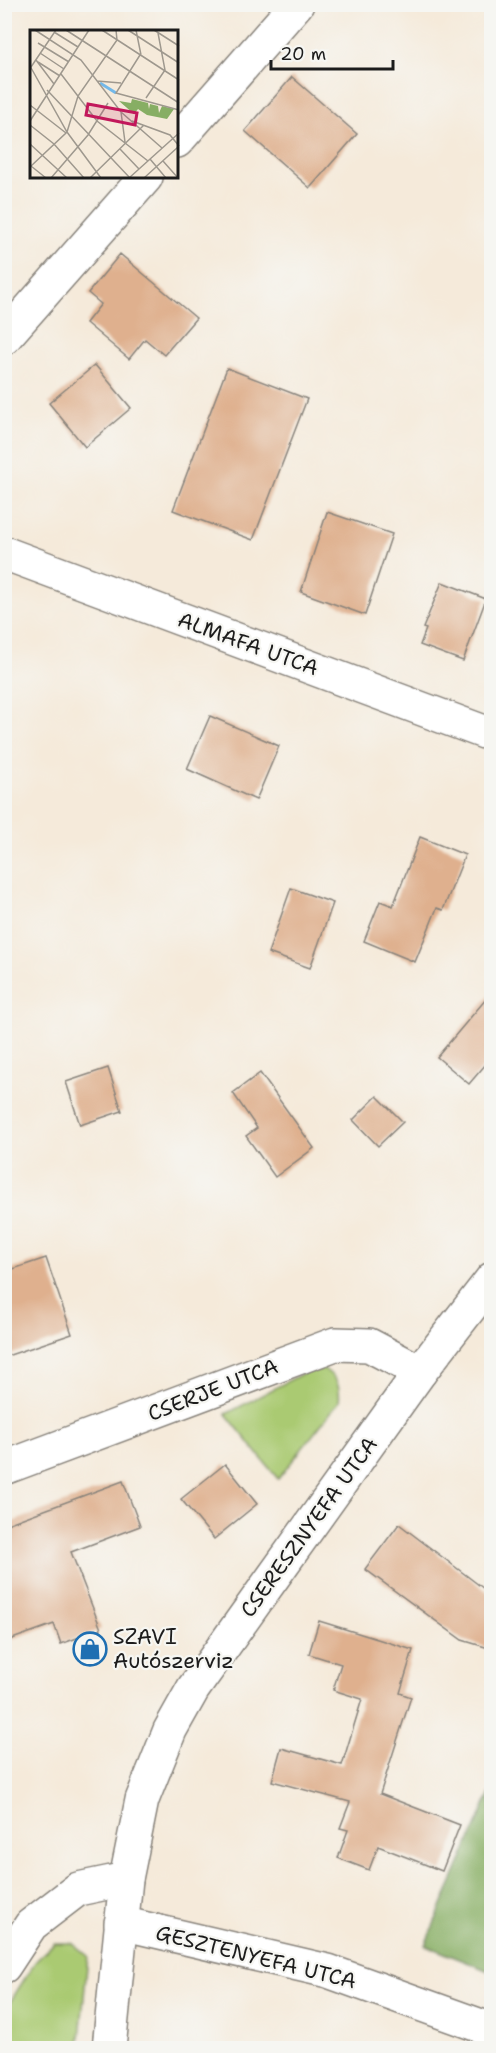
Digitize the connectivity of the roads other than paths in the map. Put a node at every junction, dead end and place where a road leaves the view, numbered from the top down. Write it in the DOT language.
graph roads {
  1 [pos="297,4"];
  2 [pos="178,140"];
  3 [pos="145,178"];
  4 [pos="4,338"];
  5 [pos="4,553"];
  6 [pos="492,735"];
  7 [pos="492,1279"];
  8 [pos="420,1372"];
  9 [pos="4,1468"];
  10 [pos="126,1879"];
  11 [pos="121,1923"];
  12 [pos="4,1966"];
  13 [pos="492,2030"];
  14 [pos="109,2049"];
  1 -- 2 [label="street"];
  3 -- 4 [label="street"];
  5 -- 6 [label="street, ALMAFA UTCA"];
  7 -- 8 [label="street, CSERESZNYEFA UTCA"];
  8 -- 9 [label="street, CSERJE UTCA"];
  8 -- 10 [label="street, CSERESZNYEFA UTCA"];
  10 -- 11 [label="street, CSERESZNYEFA UTCA"];
  10 -- 12 [label="street"];
  11 -- 13 [label="street, GESZTENYEFA UTCA"];
  11 -- 14 [label="street, CSERESZNYEFA UTCA"];
}
